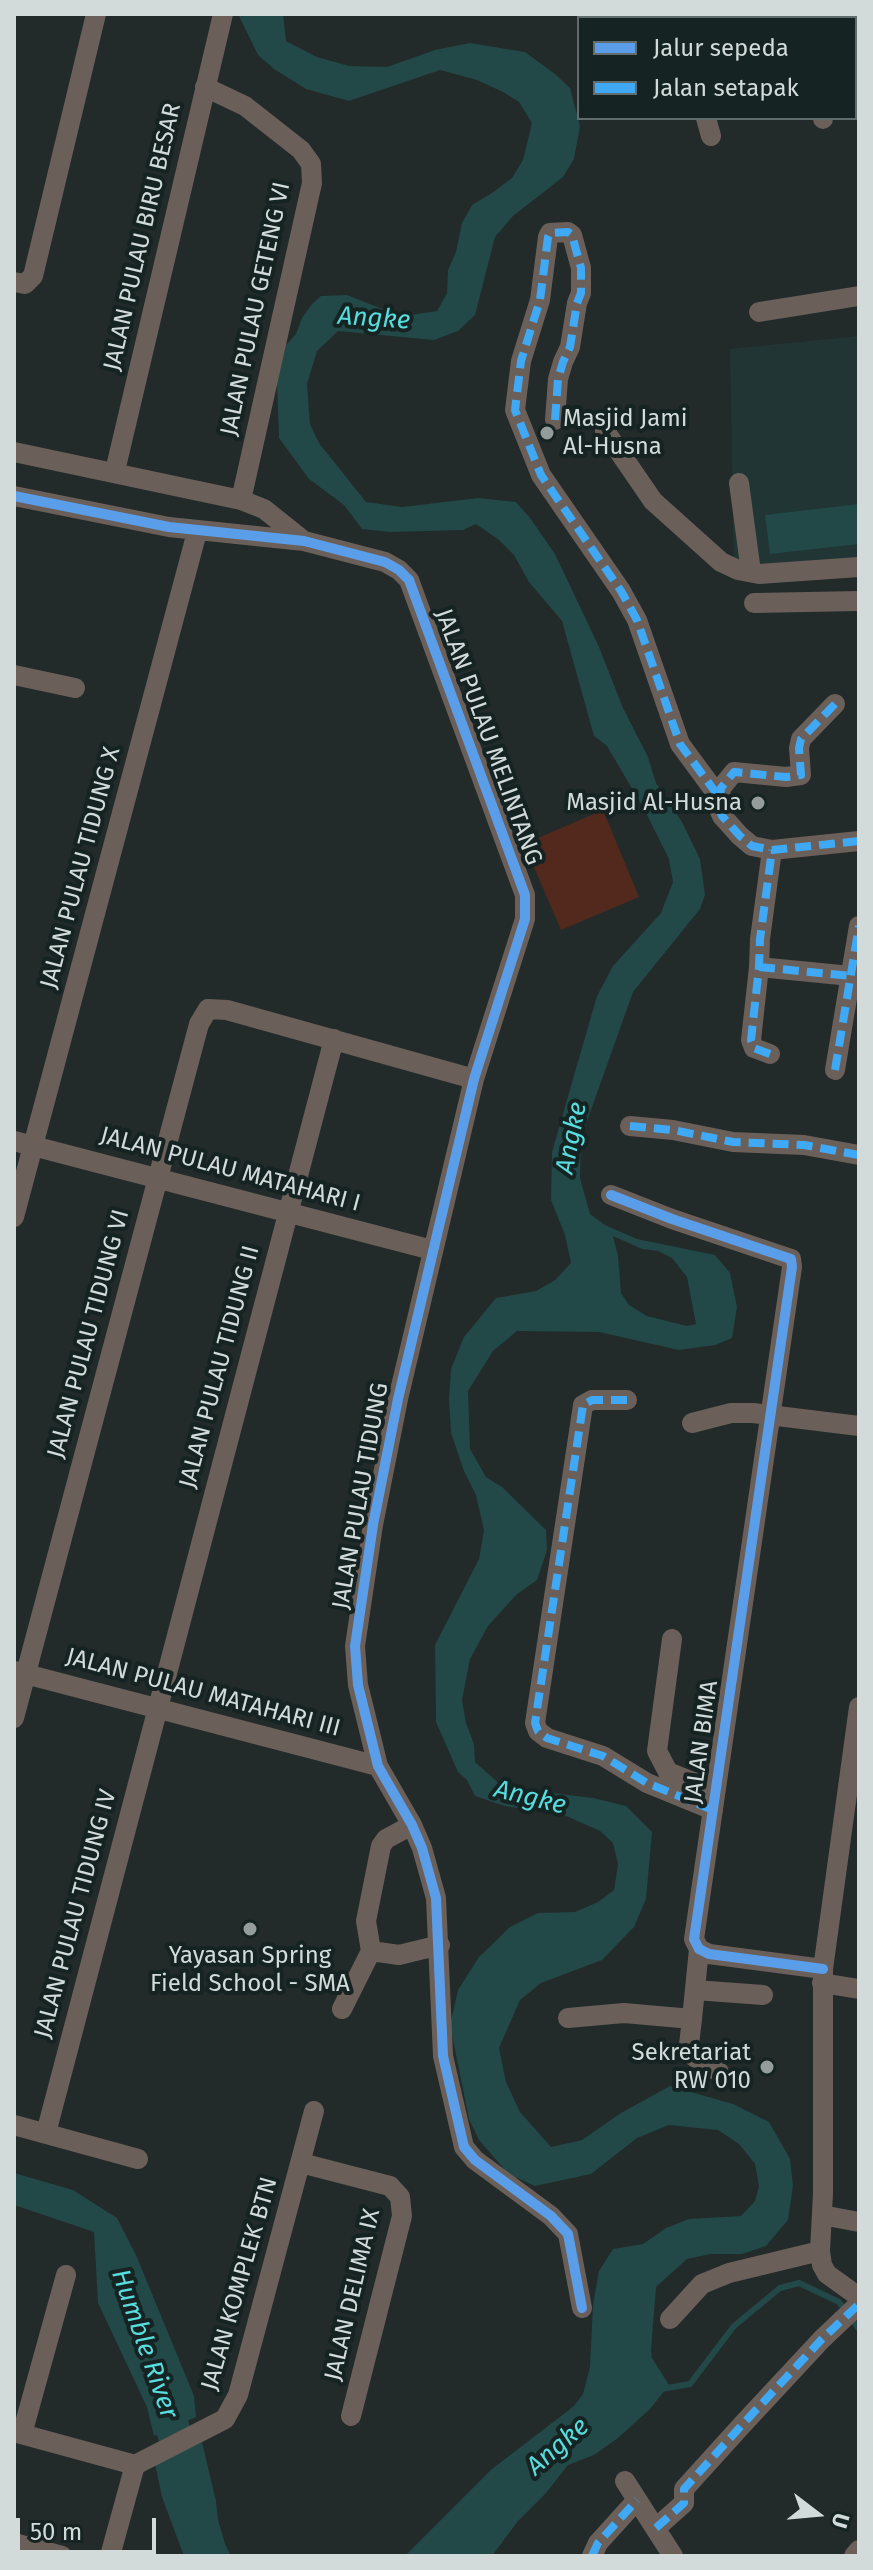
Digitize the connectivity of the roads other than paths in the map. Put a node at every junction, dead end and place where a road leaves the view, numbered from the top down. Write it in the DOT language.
graph roads {
  1 [pos="96,14"];
  2 [pos="223,14"];
  3 [pos="205,87"];
  4 [pos="14,282"];
  5 [pos="859,296"];
  6 [pos="759,312"];
  7 [pos="555,420"];
  8 [pos="605,431"];
  9 [pos="14,452"];
  10 [pos="115,471"];
  11 [pos="739,483"];
  12 [pos="14,496"];
  13 [pos="241,500"];
  14 [pos="264,509"];
  15 [pos="197,532"];
  16 [pos="258,535"];
  17 [pos="304,541"];
  18 [pos="859,567"];
  19 [pos="751,572"];
  20 [pos="859,601"];
  21 [pos="754,603"];
  22 [pos="14,675"];
  23 [pos="75,688"];
  24 [pos="835,704"];
  25 [pos="719,797"];
  26 [pos="859,841"];
  27 [pos="772,850"];
  28 [pos="859,926"];
  29 [pos="759,967"];
  30 [pos="851,976"];
  31 [pos="334,1039"];
  32 [pos="770,1054"];
  33 [pos="835,1070"];
  34 [pos="474,1079"];
  35 [pos="630,1126"];
  36 [pos="24,1143"];
  37 [pos="859,1155"];
  38 [pos="158,1178"];
  39 [pos="611,1195"];
  40 [pos="288,1212"];
  41 [pos="14,1217"];
  42 [pos="432,1250"];
  43 [pos="627,1400"];
  44 [pos="770,1416"];
  45 [pos="692,1423"];
  46 [pos="859,1426"];
  47 [pos="672,1639"];
  48 [pos="20,1672"];
  49 [pos="859,1707"];
  50 [pos="156,1708"];
  51 [pos="14,1718"];
  52 [pos="378,1766"];
  53 [pos="716,1787"];
  54 [pos="713,1810"];
  55 [pos="412,1825"];
  56 [pos="440,1945"];
  57 [pos="699,1949"];
  58 [pos="371,1951"];
  59 [pos="822,1976"];
  60 [pos="859,1989"];
  61 [pos="695,1990"];
  62 [pos="763,1995"];
  63 [pos="342,2009"];
  64 [pos="568,2018"];
  65 [pos="692,2019"];
  66 [pos="719,2072"];
  67 [pos="314,2111"];
  68 [pos="14,2125"];
  69 [pos="46,2133"];
  70 [pos="138,2159"];
  71 [pos="301,2163"];
  72 [pos="822,2215"];
  73 [pos="859,2222"];
  74 [pos="820,2251"];
  75 [pos="66,2275"];
  76 [pos="582,2308"];
  77 [pos="853,2308"];
  78 [pos="670,2319"];
  79 [pos="351,2416"];
  80 [pos="18,2433"];
  81 [pos="139,2464"];
  82 [pos="625,2481"];
  83 [pos="637,2500"];
  84 [pos="656,2528"];
  85 [pos="14,2543"];
  86 [pos="62,2556"];
  87 [pos="110,2556"];
  88 [pos="592,2556"];
  89 [pos="673,2556"];
  1 -- 4 [label="street"];
  2 -- 3 [label="street, JALAN PULAU BIRU BESAR"];
  3 -- 10 [label="street, JALAN PULAU BIRU BESAR"];
  3 -- 13 [label="street, JALAN PULAU GETENG VI"];
  5 -- 6 [label="street"];
  7 -- 25 [label="street"];
  8 -- 19 [label="street"];
  9 -- 10 [label="street"];
  10 -- 13 [label="street"];
  11 -- 19 [label="street"];
  12 -- 15 [label="street, JALAN PULAU MELINTANG"];
  13 -- 14 [label="street"];
  14 -- 16 [label="street"];
  14 -- 17 [label="street"];
  15 -- 16 [label="street, JALAN PULAU MELINTANG"];
  15 -- 36 [label="street, JALAN PULAU TIDUNG X"];
  16 -- 17 [label="street, JALAN PULAU MELINTANG"];
  17 -- 34 [label="street, JALAN PULAU MELINTANG"];
  18 -- 19 [label="street"];
  20 -- 21 [label="street"];
  22 -- 23 [label="street"];
  24 -- 25 [label="street"];
  25 -- 27 [label="street"];
  26 -- 27 [label="street"];
  27 -- 29 [label="street"];
  28 -- 30 [label="street"];
  29 -- 30 [label="street"];
  29 -- 32 [label="street"];
  30 -- 33 [label="street"];
  31 -- 34 [label="street"];
  31 -- 38 [label="street, JALAN PULAU TIDUNG VI"];
  31 -- 40 [label="street, JALAN PULAU TIDUNG II"];
  34 -- 42 [label="street, JALAN PULAU MELINTANG"];
  35 -- 37 [label="street"];
  36 -- 38 [label="street, JALAN PULAU MATAHARI I"];
  36 -- 41 [label="street, JALAN PULAU TIDUNG X"];
  38 -- 40 [label="street, JALAN PULAU MATAHARI I"];
  38 -- 48 [label="street, JALAN PULAU TIDUNG VI"];
  39 -- 44 [label="street, JALAN BIMA"];
  40 -- 42 [label="street, JALAN PULAU MATAHARI I"];
  40 -- 50 [label="street, JALAN PULAU TIDUNG II"];
  42 -- 52 [label="street, JALAN PULAU TIDUNG"];
  43 -- 54 [label="street"];
  44 -- 45 [label="street"];
  44 -- 46 [label="street"];
  44 -- 53 [label="street, JALAN BIMA"];
  47 -- 53 [label="street"];
  48 -- 50 [label="street, JALAN PULAU MATAHARI III"];
  48 -- 51 [label="street, JALAN PULAU TIDUNG VI"];
  49 -- 59 [label="street"];
  50 -- 52 [label="street, JALAN PULAU MATAHARI III"];
  50 -- 69 [label="street, JALAN PULAU TIDUNG IV"];
  52 -- 55 [label="street, JALAN PULAU TIDUNG"];
  53 -- 54 [label="street, JALAN BIMA"];
  54 -- 57 [label="street, JALAN BIMA"];
  55 -- 56 [label="street, JALAN PULAU TIDUNG"];
  55 -- 58 [label="street"];
  56 -- 58 [label="street"];
  56 -- 76 [label="street, JALAN PULAU TIDUNG"];
  57 -- 59 [label="street"];
  57 -- 61 [label="street, JALAN BIMA"];
  58 -- 63 [label="street"];
  59 -- 60 [label="street"];
  59 -- 72 [label="street"];
  61 -- 62 [label="street"];
  61 -- 65 [label="street, JALAN BIMA"];
  64 -- 65 [label="street"];
  65 -- 66 [label="street, JALAN BIMA"];
  67 -- 71 [label="street, JALAN KOMPLEK BTN"];
  68 -- 69 [label="street"];
  69 -- 70 [label="street"];
  71 -- 79 [label="street, JALAN DELIMA IX"];
  71 -- 81 [label="street, JALAN KOMPLEK BTN"];
  72 -- 73 [label="street"];
  72 -- 74 [label="street"];
  74 -- 77 [label="street"];
  74 -- 78 [label="street"];
  75 -- 80 [label="street"];
  77 -- 84 [label="street"];
  80 -- 81 [label="street"];
  81 -- 87 [label="street"];
  82 -- 83 [label="street"];
  83 -- 84 [label="street"];
  83 -- 88 [label="street"];
  84 -- 89 [label="street"];
  85 -- 86 [label="street"];
}
